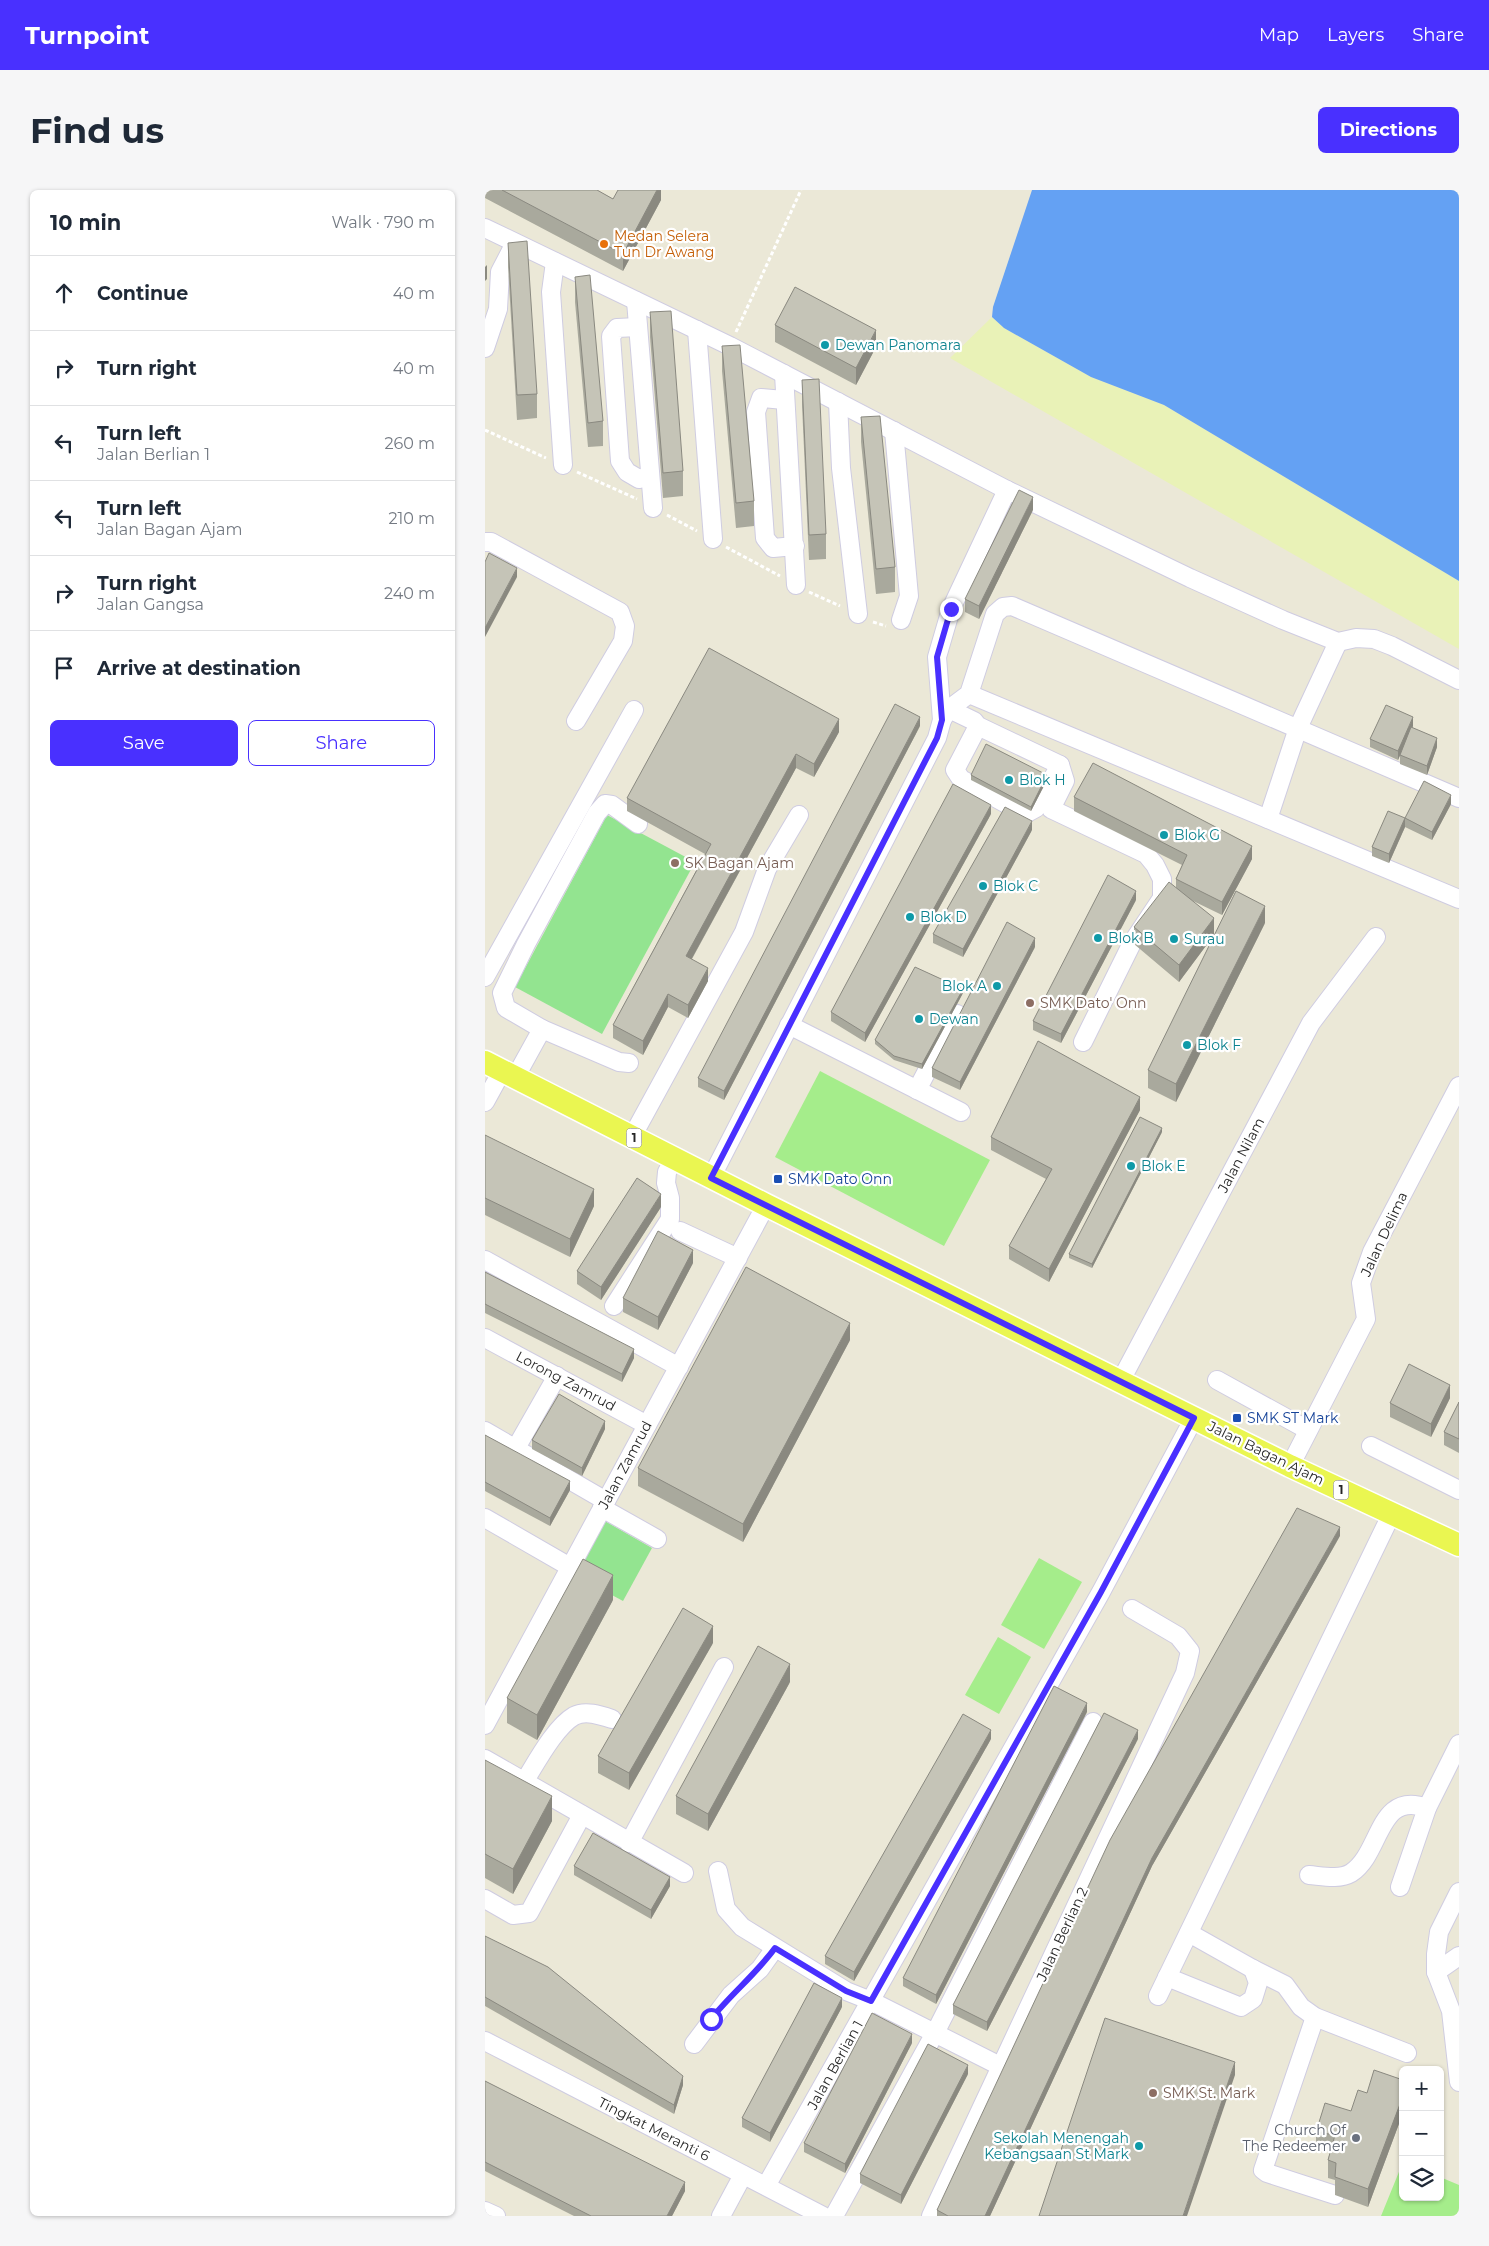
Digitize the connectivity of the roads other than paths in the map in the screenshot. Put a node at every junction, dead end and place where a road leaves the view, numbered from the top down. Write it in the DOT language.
graph roads {
  1 [pos="485,228"];
  2 [pos="515,242"];
  3 [pos="555,262"];
  4 [pos="636,301"];
  5 [pos="638,327"];
  6 [pos="697,330"];
  7 [pos="485,348"];
  8 [pos="784,374"];
  9 [pos="784,400"];
  10 [pos="838,402"];
  11 [pos="894,431"];
  12 [pos="563,465"];
  13 [pos="650,476"];
  14 [pos="1007,490"];
  15 [pos="653,508"];
  16 [pos="713,539"];
  17 [pos="485,542"];
  18 [pos="795,546"];
  19 [pos="796,585"];
  20 [pos="858,614"];
  21 [pos="901,620"];
  22 [pos="1339,642"];
  23 [pos="1459,680"];
  24 [pos="969,694"];
  25 [pos="634,710"];
  26 [pos="946,715"];
  27 [pos="576,721"];
  28 [pos="978,726"];
  29 [pos="1298,728"];
  30 [pos="1060,765"];
  31 [pos="1459,798"];
  32 [pos="799,814"];
  33 [pos="1268,819"];
  34 [pos="638,824"];
  35 [pos="1459,899"];
  36 [pos="1376,937"];
  37 [pos="485,977"];
  38 [pos="957,1014"];
  39 [pos="789,1025"];
  40 [pos="542,1029"];
  41 [pos="1083,1042"];
  42 [pos="629,1063"];
  43 [pos="501,1070"];
  44 [pos="1459,1086"];
  45 [pos="917,1090"];
  46 [pos="485,1102"];
  47 [pos="961,1112"];
  48 [pos="632,1137"];
  49 [pos="674,1159"];
  50 [pos="711,1178"];
  51 [pos="766,1206"];
  52 [pos="680,1231"];
  53 [pos="738,1258"];
  54 [pos="485,1260"];
  55 [pos="614,1306"];
  56 [pos="485,1340"];
  57 [pos="679,1367"];
  58 [pos="557,1376"];
  59 [pos="1217,1380"];
  60 [pos="1120,1382"];
  61 [pos="1194,1418"];
  62 [pos="647,1425"];
  63 [pos="485,1430"];
  64 [pos="1308,1430"];
  65 [pos="1371,1446"];
  66 [pos="516,1448"];
  67 [pos="1290,1466"];
  68 [pos="1459,1490"];
  69 [pos="604,1504"];
  70 [pos="1392,1513"];
  71 [pos="485,1518"];
  72 [pos="657,1539"];
  73 [pos="1459,1545"];
  74 [pos="571,1567"];
  75 [pos="1132,1609"];
  76 [pos="724,1667"];
  77 [pos="611,1719"];
  78 [pos="1093,1722"];
  79 [pos="485,1725"];
  80 [pos="1459,1744"];
  81 [pos="485,1759"];
  82 [pos="525,1782"];
  83 [pos="1427,1808"];
  84 [pos="582,1815"];
  85 [pos="629,1842"];
  86 [pos="718,1871"];
  87 [pos="684,1873"];
  88 [pos="1309,1876"];
  89 [pos="1400,1887"];
  90 [pos="1459,1892"];
  91 [pos="485,1899"];
  92 [pos="1189,1933"];
  93 [pos="775,1948"];
  94 [pos="1459,1956"];
  95 [pos="1253,1969"];
  96 [pos="1436,1972"];
  97 [pos="1167,1978"];
  98 [pos="1158,1996"];
  99 [pos="871,2001"];
  100 [pos="1315,2017"];
  101 [pos="935,2033"];
  102 [pos="485,2041"];
  103 [pos="694,2044"];
  104 [pos="1407,2054"];
  105 [pos="1000,2066"];
  106 [pos="1459,2082"];
  107 [pos="743,2175"];
  108 [pos="766,2186"];
  109 [pos="1335,2195"];
  110 [pos="485,2211"];
  111 [pos="496,2216"];
  112 [pos="721,2216"];
  113 [pos="823,2216"];
  114 [pos="834,2216"];
  115 [pos="931,2216"];
  1 -- 2 [label="street"];
  2 -- 3 [label="street"];
  2 -- 7 [label="street"];
  3 -- 4 [label="street"];
  3 -- 12 [label="street"];
  4 -- 5 [label="street"];
  4 -- 6 [label="street"];
  5 -- 13 [label="street"];
  5 -- 13 [label="street"];
  6 -- 8 [label="street"];
  6 -- 16 [label="street"];
  8 -- 9 [label="street"];
  8 -- 10 [label="street"];
  9 -- 18 [label="street"];
  9 -- 18 [label="street"];
  10 -- 11 [label="street"];
  10 -- 20 [label="street"];
  11 -- 14 [label="street"];
  11 -- 21 [label="street"];
  13 -- 15 [label="street"];
  14 -- 22 [label="street"];
  14 -- 26 [label="street"];
  17 -- 27 [label="street"];
  18 -- 19 [label="street"];
  22 -- 23 [label="street"];
  22 -- 29 [label="street"];
  24 -- 26 [label="street"];
  24 -- 29 [label="street"];
  24 -- 33 [label="street"];
  25 -- 37 [label="street"];
  26 -- 28 [label="street"];
  26 -- 39 [label="street"];
  28 -- 30 [label="street"];
  28 -- 30 [label="street"];
  29 -- 31 [label="street"];
  29 -- 33 [label="street"];
  30 -- 41 [label="street"];
  32 -- 48 [label="street"];
  33 -- 35 [label="street"];
  34 -- 40 [label="street"];
  36 -- 60 [label="street, Jalan Nilam"];
  38 -- 45 [label="street"];
  39 -- 45 [label="street"];
  39 -- 50 [label="street"];
  40 -- 42 [label="street"];
  40 -- 43 [label="street"];
  43 -- 46 [label="street"];
  43 -- 48 [label="main road, Jalan Bagan Ajam / 1"];
  44 -- 64 [label="street, Jalan Delima"];
  45 -- 47 [label="street"];
  48 -- 49 [label="main road, Jalan Bagan Ajam / 1"];
  49 -- 50 [label="main road, Jalan Bagan Ajam / 1"];
  49 -- 55 [label="street"];
  50 -- 51 [label="main road, Jalan Bagan Ajam / 1"];
  51 -- 53 [label="street, Jalan Zamrud"];
  51 -- 60 [label="main road, Jalan Bagan Ajam / 1"];
  52 -- 53 [label="street"];
  53 -- 57 [label="street, Jalan Zamrud"];
  54 -- 57 [label="street"];
  56 -- 58 [label="street, Lorong Zamrud"];
  57 -- 62 [label="street, Jalan Zamrud"];
  58 -- 62 [label="street, Lorong Zamrud"];
  58 -- 66 [label="street"];
  59 -- 64 [label="street"];
  60 -- 61 [label="main road, Jalan Bagan Ajam / 1"];
  61 -- 67 [label="main road, Jalan Bagan Ajam / 1"];
  61 -- 99 [label="street, Jalan Berlian 1"];
  62 -- 69 [label="street, Jalan Zamrud"];
  63 -- 66 [label="street"];
  64 -- 67 [label="street, Jalan Delima"];
  65 -- 68 [label="street"];
  66 -- 69 [label="street"];
  67 -- 70 [label="main road, Jalan Bagan Ajam / 1"];
  69 -- 72 [label="street"];
  69 -- 74 [label="street, Jalan Zamrud"];
  70 -- 73 [label="main road, Jalan Bagan Ajam / 1"];
  70 -- 92 [label="street"];
  71 -- 74 [label="street"];
  74 -- 79 [label="street, Jalan Zamrud"];
  75 -- 105 [label="street, Jalan Berlian 2"];
  76 -- 85 [label="street"];
  77 -- 82 [label="street"];
  78 -- 101 [label="street"];
  80 -- 83 [label="street"];
  81 -- 82 [label="street"];
  82 -- 84 [label="street"];
  83 -- 88 [label="street"];
  83 -- 89 [label="street"];
  84 -- 85 [label="street"];
  84 -- 91 [label="street"];
  85 -- 87 [label="street"];
  86 -- 93 [label="street"];
  90 -- 96 [label="street"];
  92 -- 95 [label="street"];
  92 -- 97 [label="street"];
  93 -- 99 [label="street"];
  93 -- 103 [label="street"];
  94 -- 96 [label="street"];
  95 -- 97 [label="street"];
  95 -- 100 [label="street"];
  96 -- 106 [label="street"];
  97 -- 98 [label="street"];
  99 -- 101 [label="street"];
  99 -- 108 [label="street, Jalan Berlian 1"];
  100 -- 104 [label="street"];
  100 -- 109 [label="street"];
  101 -- 105 [label="street"];
  101 -- 114 [label="street"];
  102 -- 107 [label="street, Tingkat Meranti 6"];
  105 -- 115 [label="street, Jalan Berlian 2"];
  107 -- 108 [label="street, Tingkat Meranti 6"];
  107 -- 112 [label="street"];
  108 -- 113 [label="street, Tingkat Meranti 6"];
  110 -- 111 [label="street"];
}
